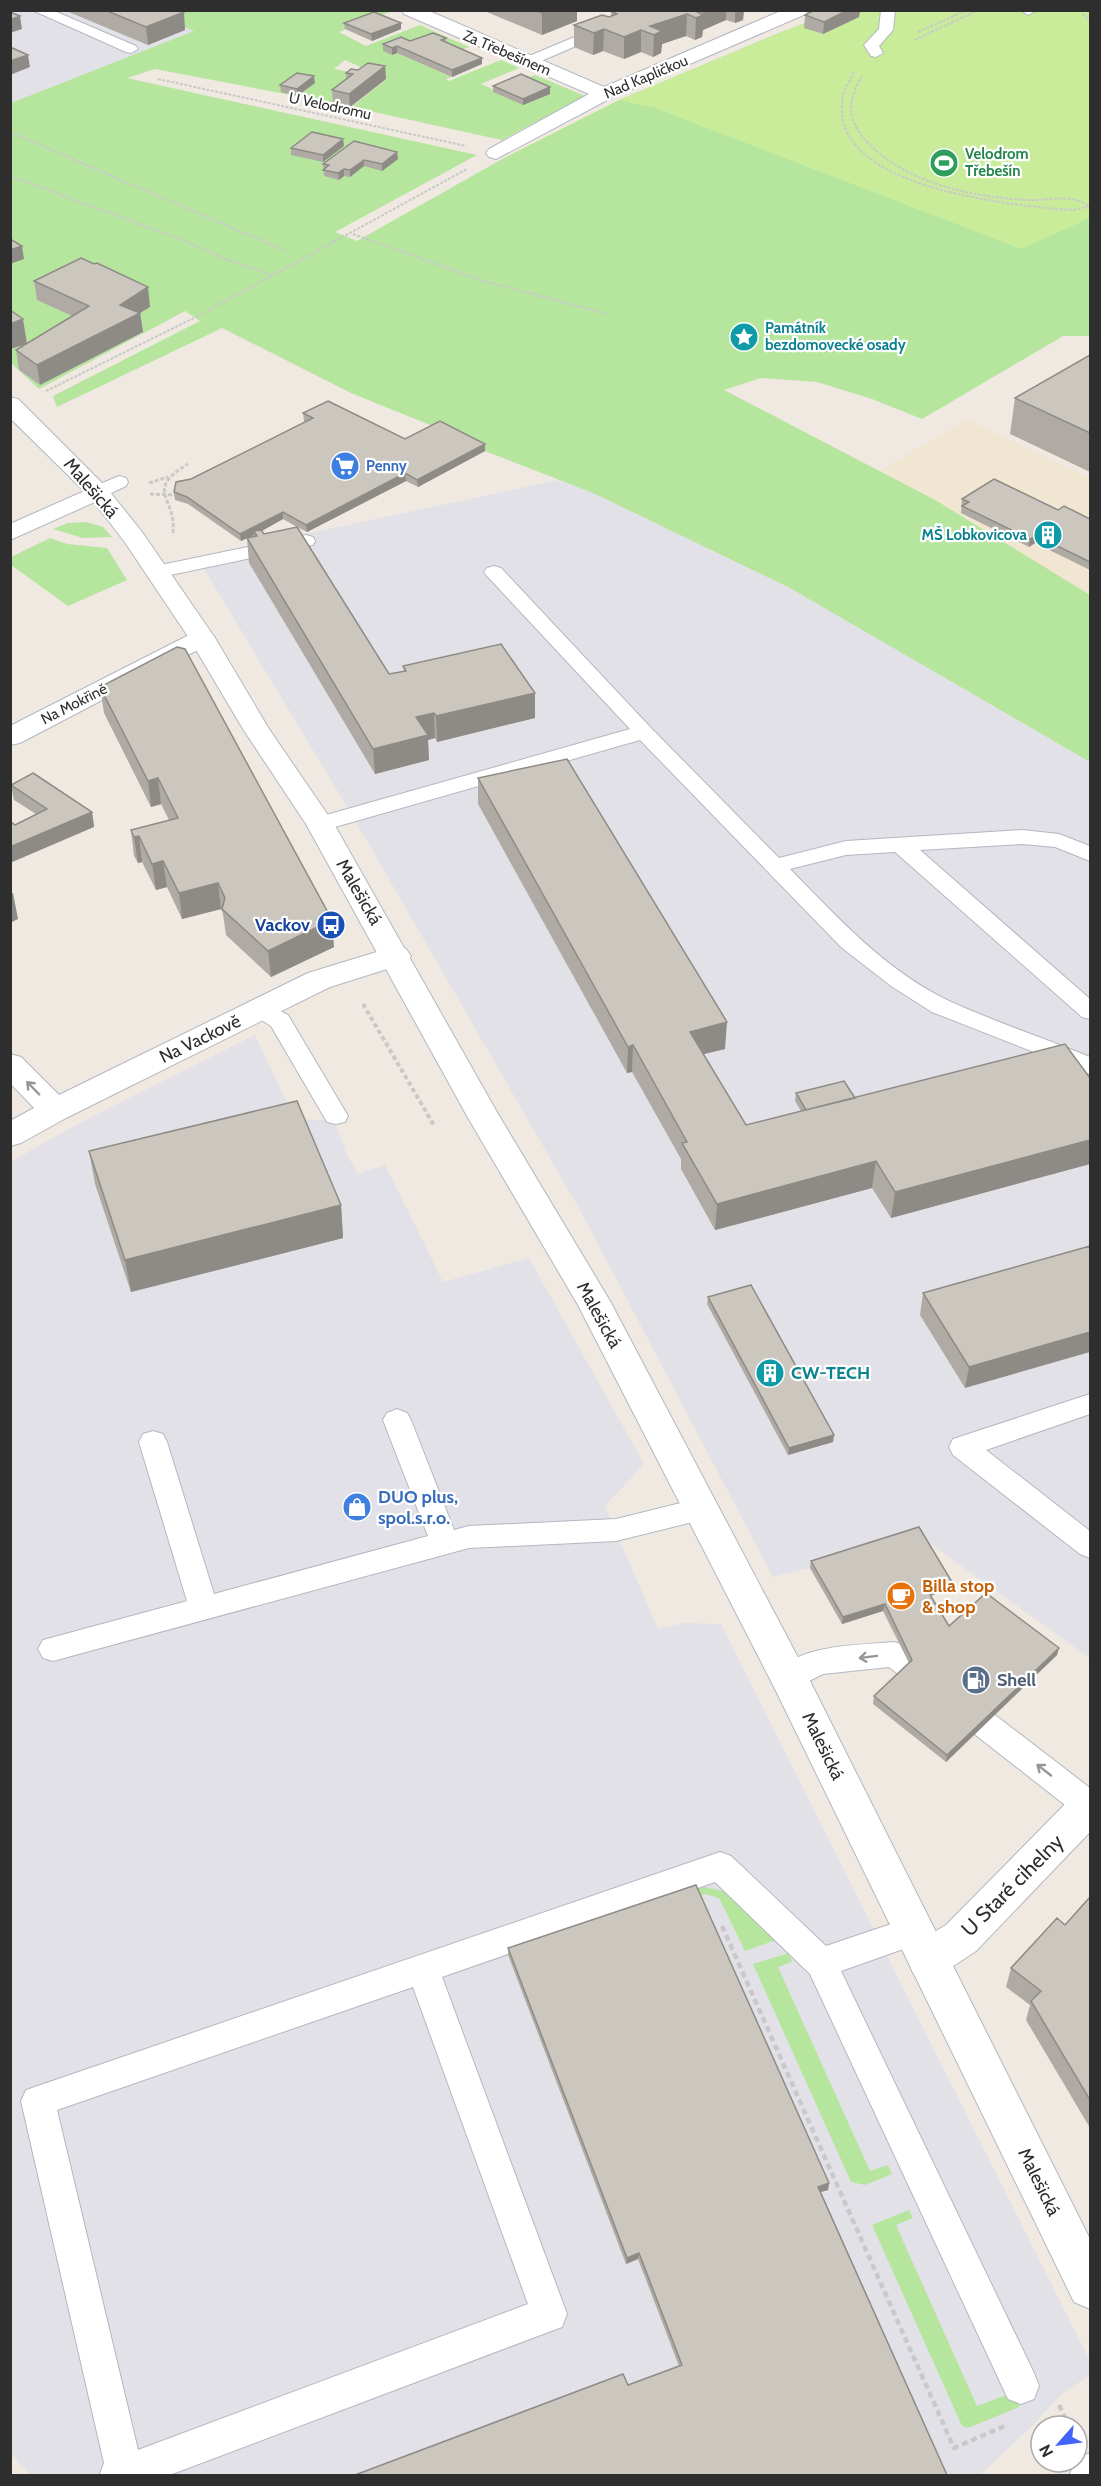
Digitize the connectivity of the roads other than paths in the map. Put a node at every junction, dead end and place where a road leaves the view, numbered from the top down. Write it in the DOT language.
graph roads {
  1 [pos="39,10"];
  2 [pos="410,10"];
  3 [pos="652,10"];
  4 [pos="800,10"];
  5 [pos="888,10"];
  6 [pos="131,49"];
  7 [pos="876,53"];
  8 [pos="527,62"];
  9 [pos="604,94"];
  10 [pos="496,153"];
  11 [pos="10,404"];
  12 [pos="109,487"];
  13 [pos="10,533"];
  14 [pos="306,541"];
  15 [pos="156,572"];
  16 [pos="494,572"];
  17 [pos="202,638"];
  18 [pos="644,732"];
  19 [pos="10,737"];
  20 [pos="321,824"];
  21 [pos="901,844"];
  22 [pos="1090,854"];
  23 [pos="775,866"];
  24 [pos="396,956"];
  25 [pos="261,1009"];
  26 [pos="1090,1011"];
  27 [pos="10,1064"];
  28 [pos="1090,1066"];
  29 [pos="56,1110"];
  30 [pos="336,1116"];
  31 [pos="10,1135"];
  32 [pos="1090,1404"];
  33 [pos="397,1420"];
  34 [pos="153,1442"];
  35 [pos="701,1509"];
  36 [pos="445,1544"];
  37 [pos="1090,1546"];
  38 [pos="204,1608"];
  39 [pos="53,1649"];
  40 [pos="789,1678"];
  41 [pos="1090,1805"];
  42 [pos="921,1945"];
  43 [pos="821,1963"];
  44 [pos="423,1968"];
  45 [pos="1090,2286"];
  46 [pos="1021,2386"];
  47 [pos="1090,2471"];
  48 [pos="121,2474"];
  49 [pos="1088,2475"];
  1 -- 6 [label="lane"];
  2 -- 8 [label="street, Za Třebešínem"];
  3 -- 8 [label="lane"];
  4 -- 9 [label="street, Nad Kapličkou"];
  5 -- 7 [label="lane"];
  8 -- 9 [label="street, Za Třebešínem"];
  9 -- 10 [label="street, Nad Kapličkou"];
  11 -- 12 [label="street, Malešická"];
  12 -- 13 [label="street"];
  12 -- 15 [label="street, Malešická"];
  14 -- 15 [label="lane"];
  15 -- 17 [label="street, Malešická"];
  16 -- 18 [label="lane"];
  17 -- 19 [label="street, Na Mokřině"];
  17 -- 20 [label="street, Malešická"];
  18 -- 20 [label="lane"];
  18 -- 23 [label="lane"];
  20 -- 24 [label="street, Malešická"];
  21 -- 22 [label="lane"];
  21 -- 23 [label="lane"];
  21 -- 26 [label="lane"];
  23 -- 28 [label="lane"];
  24 -- 25 [label="street, Na Vackově"];
  24 -- 35 [label="street, Malešická"];
  25 -- 29 [label="street, Na Vackově"];
  25 -- 30 [label="lane"];
  29 -- 27 [label="street, one-way"];
  29 -- 31 [label="street, Na Vackově"];
  32 -- 37 [label="lane"];
  33 -- 36 [label="lane"];
  34 -- 38 [label="lane"];
  35 -- 36 [label="lane"];
  35 -- 40 [label="street, Malešická"];
  36 -- 38 [label="lane"];
  38 -- 39 [label="lane"];
  41 -- 40 [label="lane, one-way"];
  40 -- 42 [label="street, Malešická"];
  41 -- 42 [label="street, U Staré cihelny"];
  42 -- 43 [label="lane"];
  42 -- 45 [label="street, Malešická"];
  43 -- 44 [label="lane"];
  43 -- 46 [label="lane"];
  44 -- 48 [label="lane"];
  44 -- 48 [label="lane"];
  47 -- 49 [label="lane"];
}
